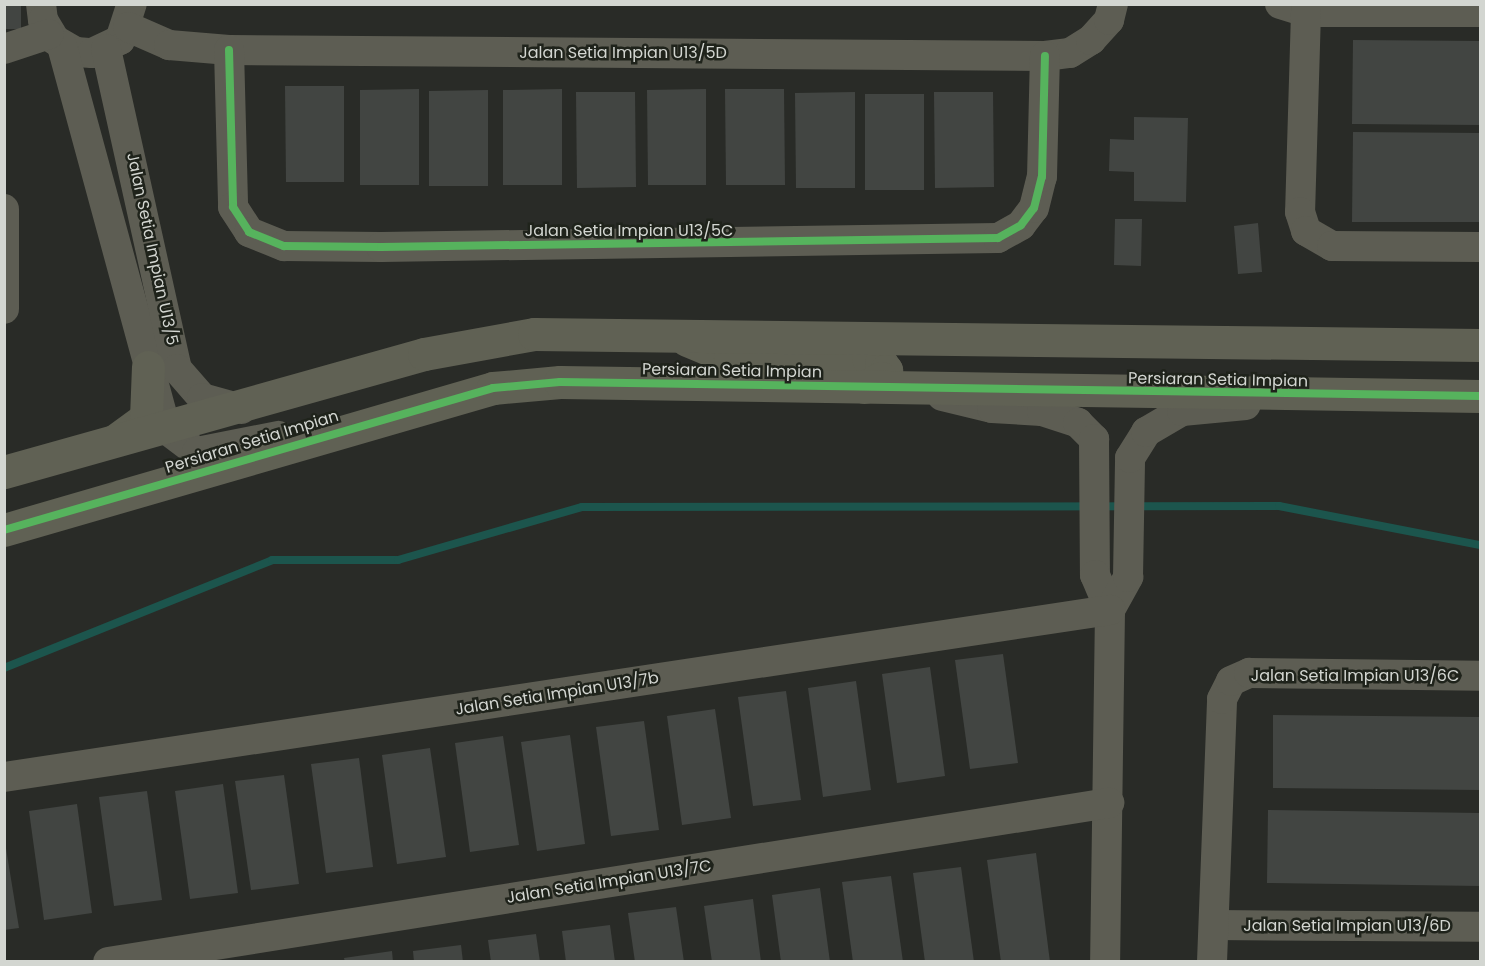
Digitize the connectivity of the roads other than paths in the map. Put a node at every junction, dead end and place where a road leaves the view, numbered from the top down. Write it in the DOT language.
graph roads {
  1 [pos="41,4"];
  2 [pos="1293,8"];
  3 [pos="1111,12"];
  4 [pos="1480,12"];
  5 [pos="130,16"];
  6 [pos="56,40"];
  7 [pos="4,49"];
  8 [pos="106,49"];
  9 [pos="229,50"];
  10 [pos="1045,56"];
  11 [pos="4,209"];
  12 [pos="1480,247"];
  13 [pos="154,250"];
  14 [pos="123,260"];
  15 [pos="4,309"];
  16 [pos="668,333"];
  17 [pos="1480,345"];
  18 [pos="148,367"];
  19 [pos="864,387"];
  20 [pos="907,387"];
  21 [pos="1338,396"];
  22 [pos="1480,396"];
  23 [pos="422,405"];
  24 [pos="243,409"];
  25 [pos="166,429"];
  26 [pos="103,447"];
  27 [pos="4,472"];
  28 [pos="4,530"];
  29 [pos="1110,610"];
  30 [pos="1480,676"];
  31 [pos="4,777"];
  32 [pos="1109,803"];
  33 [pos="1214,925"];
  34 [pos="1480,927"];
  35 [pos="108,962"];
  36 [pos="1105,962"];
  37 [pos="1212,962"];
  1 -- 6 [label="street, Jalan Setia Impian U13/5"];
  2 -- 4 [label="street"];
  2 -- 12 [label="street"];
  3 -- 10 [label="street, Jalan Setia Impian U13/5D"];
  5 -- 8 [label="street"];
  5 -- 9 [label="street, Jalan Setia Impian U13/5D"];
  6 -- 7 [label="street"];
  6 -- 8 [label="street"];
  6 -- 14 [label="street, Jalan Setia Impian U13/5"];
  8 -- 13 [label="street, Jalan Setia Impian U13/5"];
  9 -- 10 [label="street, Jalan Setia Impian U13/5D"];
  9 -- 10 [label="street, Jalan Setia Impian U13/5C"];
  11 -- 15 [label="street"];
  13 -- 14 [label="street"];
  13 -- 24 [label="street, Jalan Setia Impian U13/5"];
  14 -- 18 [label="street, Jalan Setia Impian U13/5"];
  16 -- 17 [label="street, Persiaran Setia Impian"];
  16 -- 19 [label="street"];
  16 -- 24 [label="street, Persiaran Setia Impian"];
  18 -- 25 [label="street, Jalan Setia Impian U13/5"];
  18 -- 26 [label="street"];
  19 -- 20 [label="street, Persiaran Setia Impian"];
  19 -- 23 [label="street, Persiaran Setia Impian"];
  20 -- 21 [label="street, Persiaran Setia Impian"];
  20 -- 29 [label="street"];
  21 -- 22 [label="street, Persiaran Setia Impian"];
  21 -- 29 [label="street"];
  23 -- 25 [label="street"];
  23 -- 28 [label="street, Persiaran Setia Impian"];
  24 -- 25 [label="street, Persiaran Setia Impian"];
  25 -- 26 [label="street, Persiaran Setia Impian"];
  26 -- 27 [label="street, Persiaran Setia Impian"];
  29 -- 31 [label="street, Jalan Setia Impian U13/7b"];
  29 -- 32 [label="street"];
  30 -- 33 [label="street, Jalan Setia Impian U13/6C"];
  32 -- 35 [label="street, Jalan Setia Impian U13/7C"];
  32 -- 36 [label="street"];
  33 -- 34 [label="street, Jalan Setia Impian U13/6D"];
  33 -- 37 [label="street"];
}
